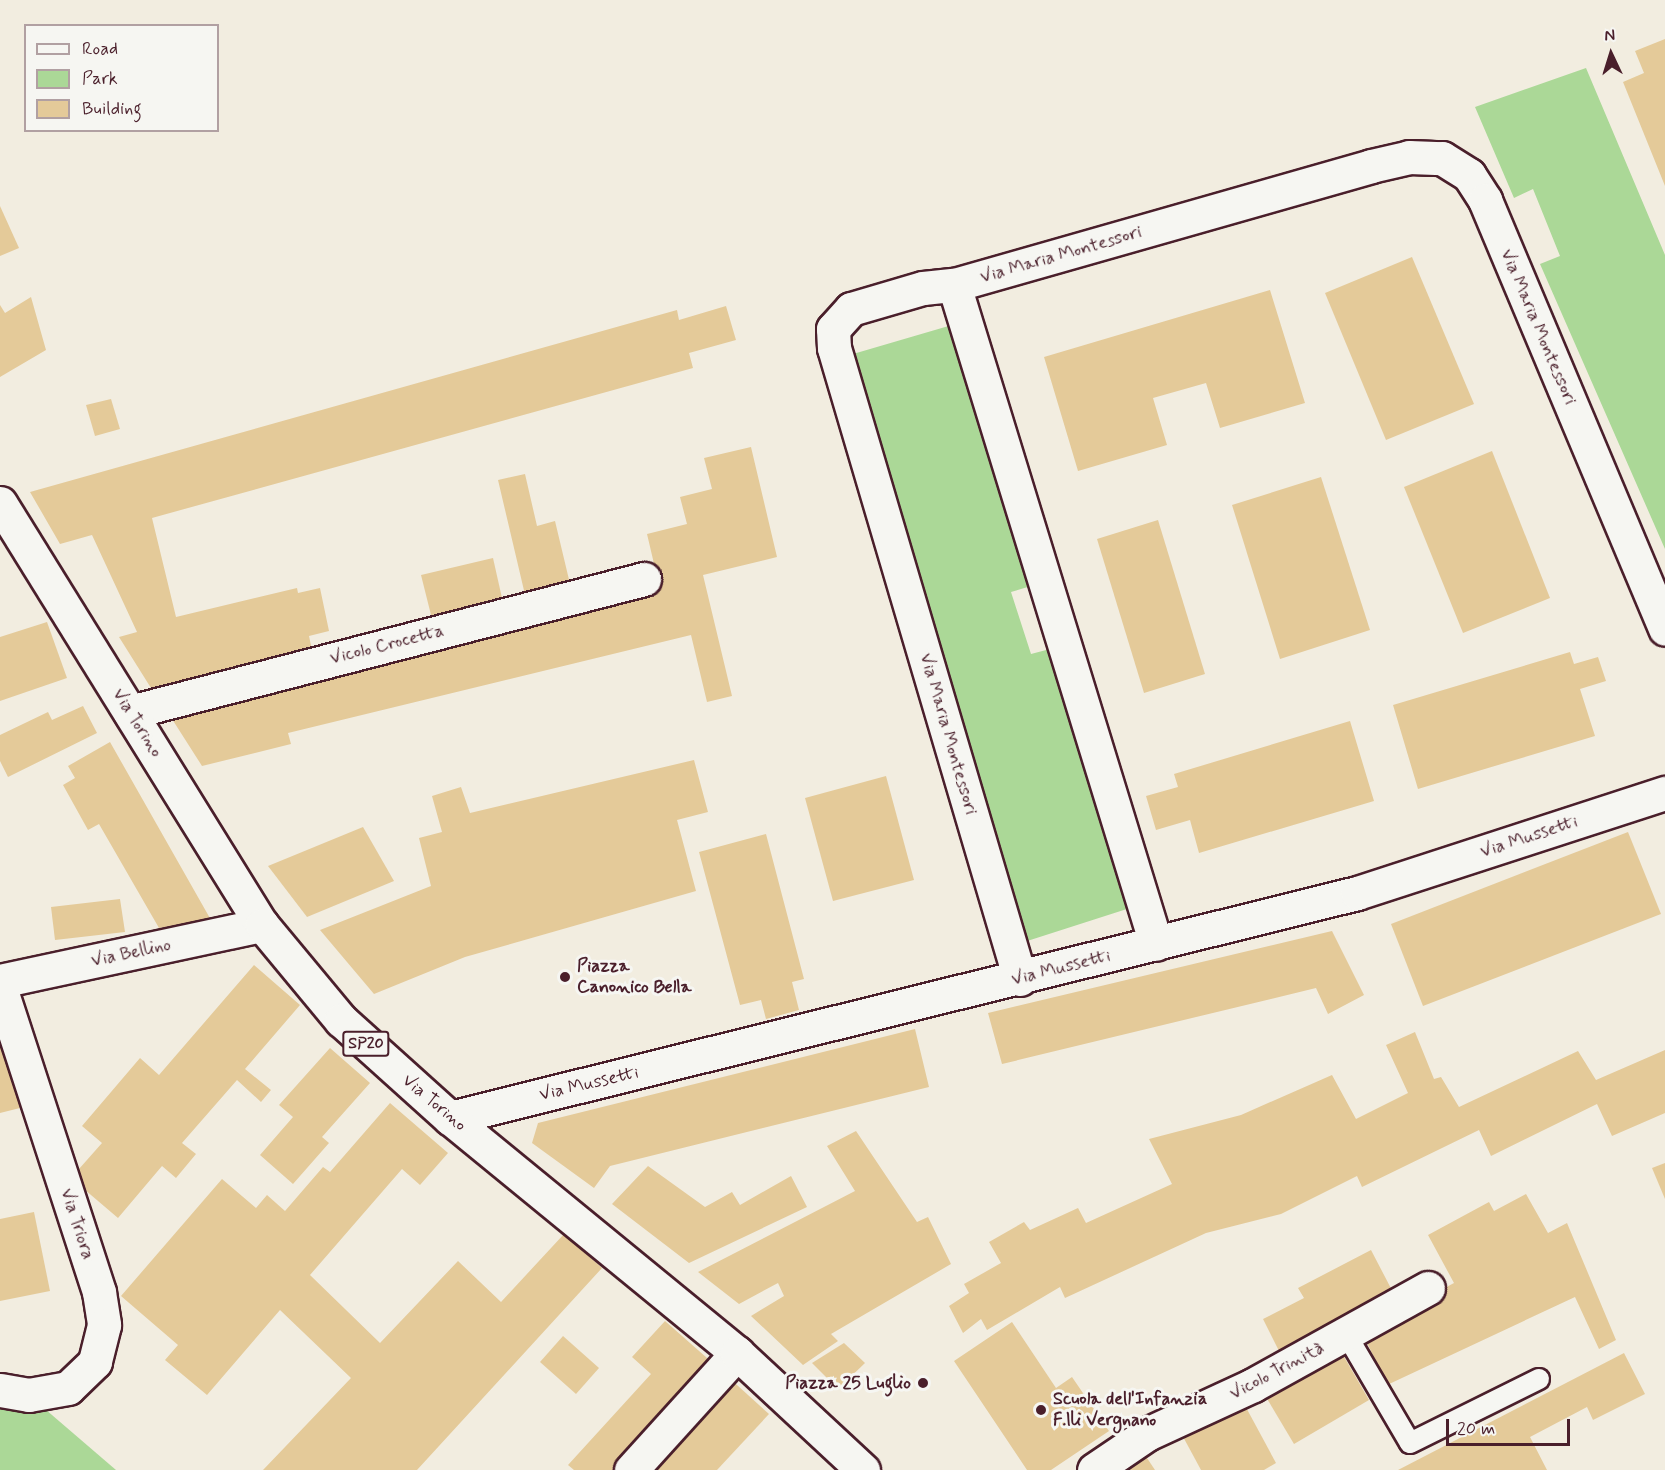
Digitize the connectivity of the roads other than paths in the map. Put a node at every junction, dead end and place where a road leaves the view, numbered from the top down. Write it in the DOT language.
graph roads {
  1 [pos="954,285"];
  2 [pos="0,503"];
  3 [pos="644,579"];
  4 [pos="1665,629"];
  5 [pos="129,711"];
  6 [pos="1665,793"];
  7 [pos="262,925"];
  8 [pos="1156,944"];
  9 [pos="1020,979"];
  10 [pos="0,981"];
  11 [pos="0,987"];
  12 [pos="450,1118"];
  13 [pos="1428,1288"];
  14 [pos="1346,1334"];
  15 [pos="737,1353"];
  16 [pos="1539,1379"];
  17 [pos="0,1390"];
  18 [pos="631,1470"];
  19 [pos="863,1470"];
  20 [pos="1094,1470"];
  1 -- 4 [label="street, Via Maria Montessori"];
  1 -- 8 [label="street"];
  1 -- 9 [label="street, Via Maria Montessori"];
  2 -- 5 [label="street, Via Torino / SP20"];
  3 -- 5 [label="street, Vicolo Crocetta"];
  5 -- 7 [label="street, Via Torino / SP20"];
  6 -- 8 [label="street, Via Mussetti"];
  7 -- 10 [label="street, Via Bellino"];
  7 -- 12 [label="street, Via Torino / SP20"];
  8 -- 9 [label="street, Via Mussetti"];
  9 -- 12 [label="street, Via Mussetti"];
  11 -- 17 [label="street, Via Triora"];
  12 -- 15 [label="street, Via Torino / SP20"];
  13 -- 14 [label="street, Vicolo Trinità"];
  14 -- 16 [label="lane"];
  14 -- 20 [label="street, Vicolo Trinità"];
  15 -- 18 [label="street"];
  15 -- 19 [label="street, Via Torino / SP20"];
}
